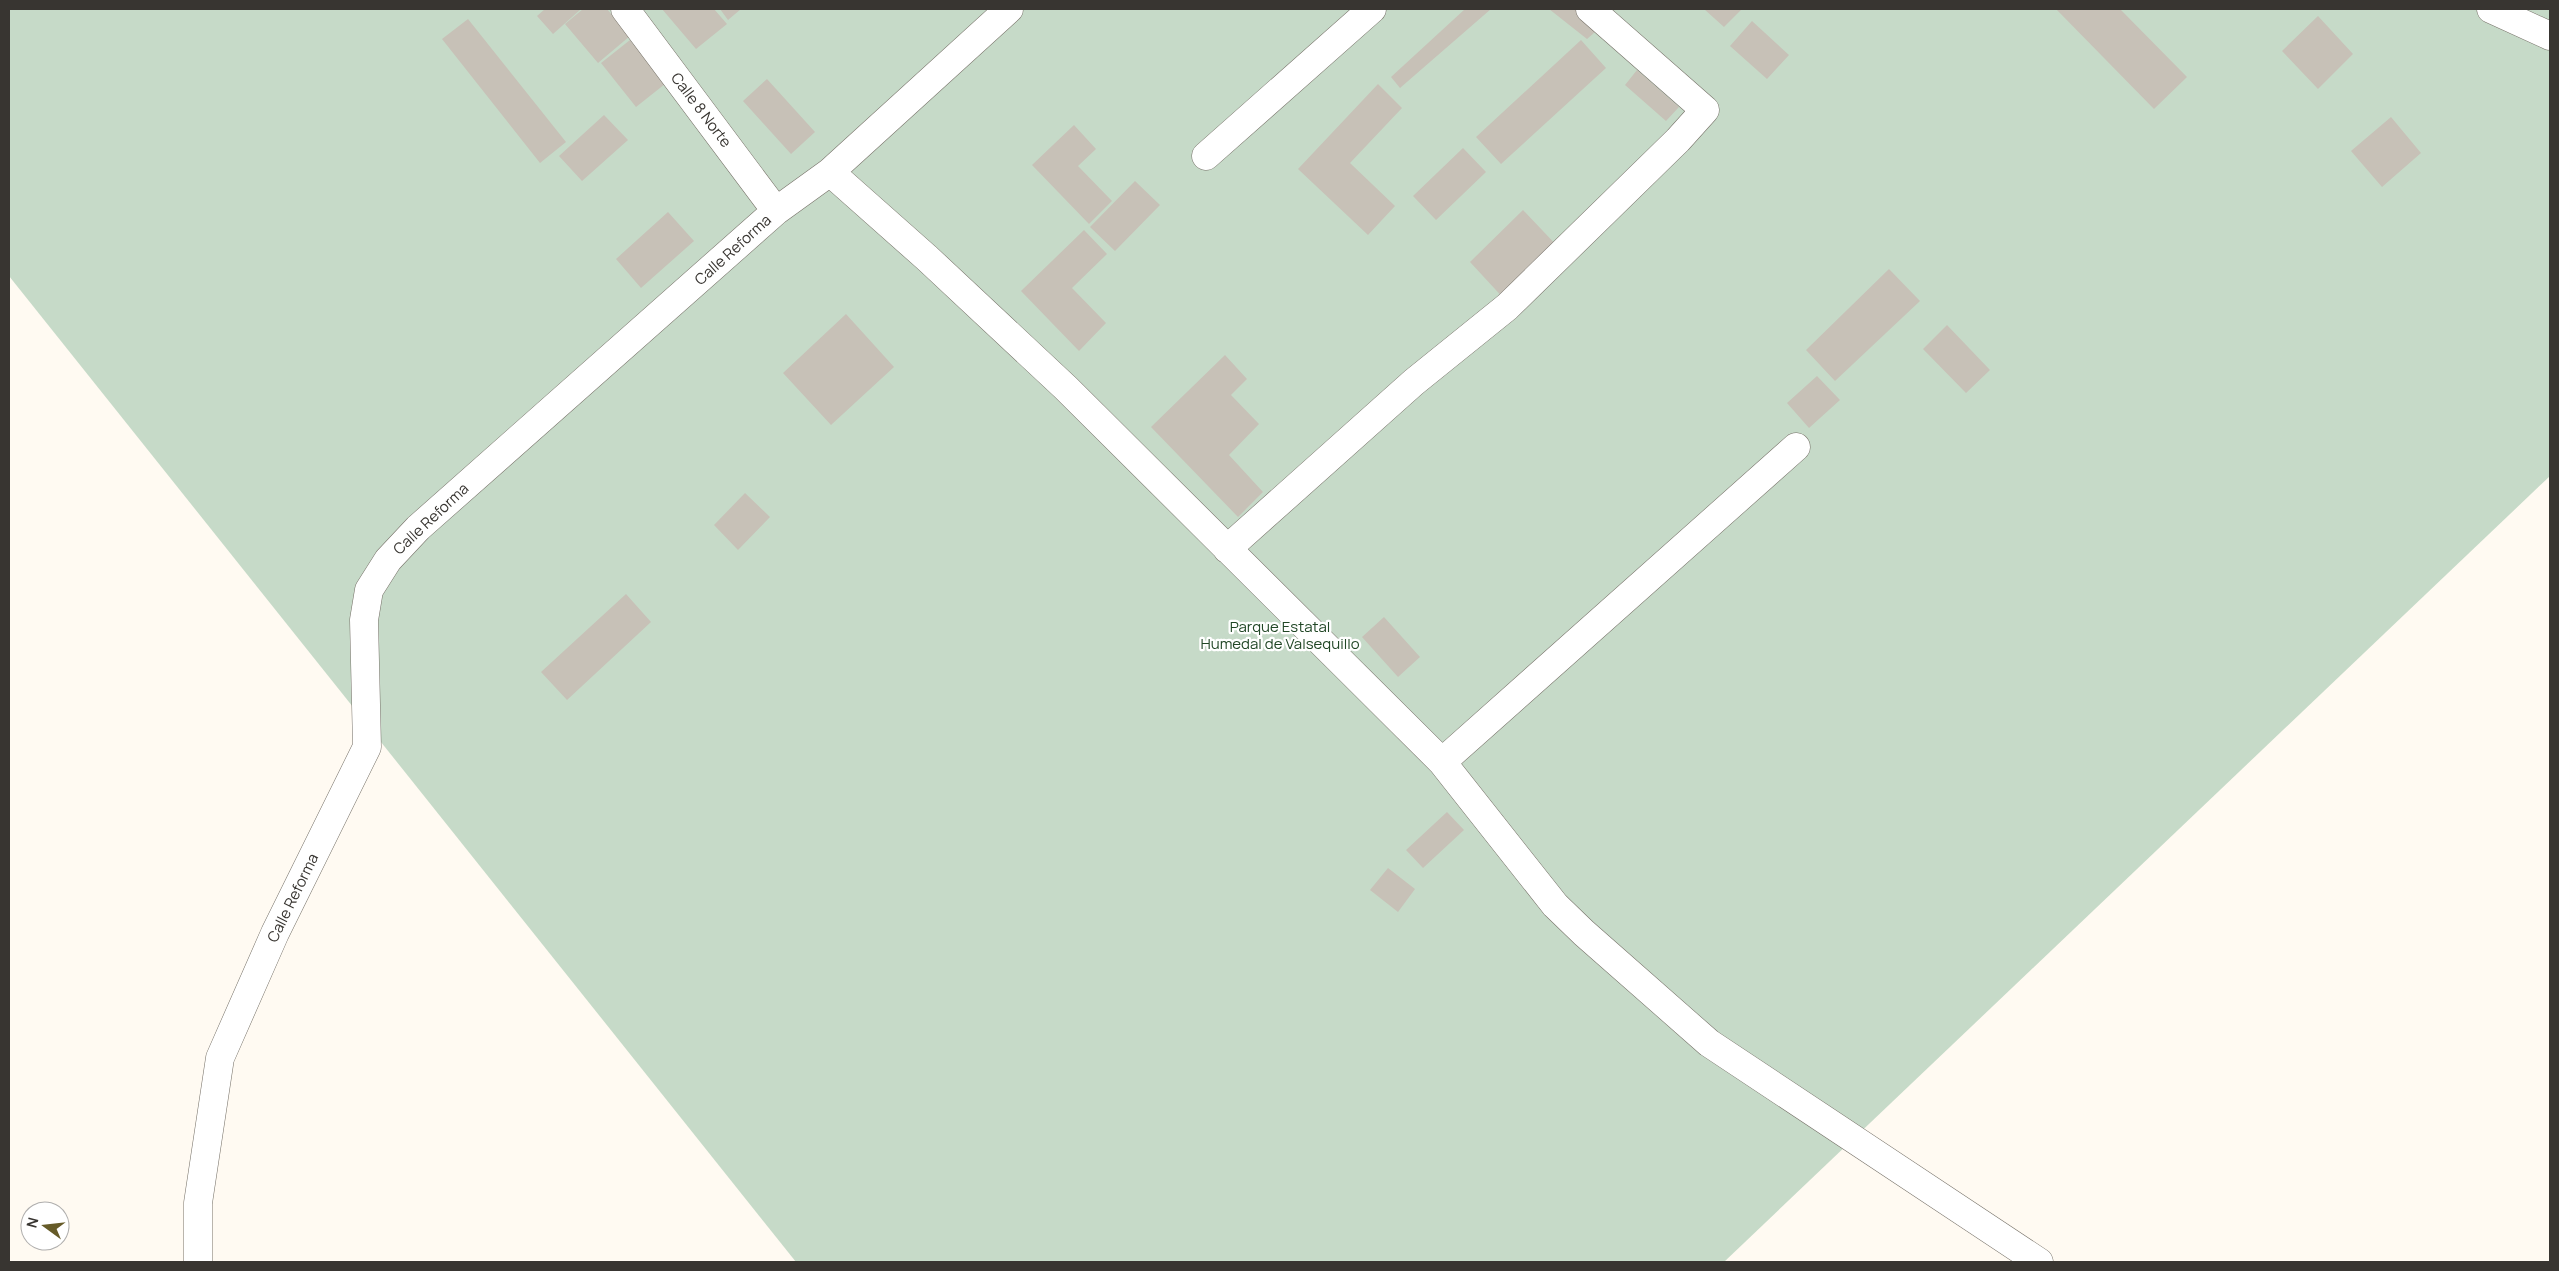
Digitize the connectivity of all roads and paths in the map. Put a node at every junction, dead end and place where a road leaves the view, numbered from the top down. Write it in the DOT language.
graph roads {
  1 [pos="625,9"];
  2 [pos="1009,9"];
  3 [pos="1372,9"];
  4 [pos="1590,9"];
  5 [pos="2491,9"];
  6 [pos="2550,36"];
  7 [pos="1206,156"];
  8 [pos="830,172"];
  9 [pos="776,211"];
  10 [pos="1796,447"];
  11 [pos="1227,550"];
  12 [pos="1442,762"];
  13 [pos="198,1262"];
  14 [pos="2039,1262"];
  1 -- 9 [label="street, Calle 8 Norte"];
  2 -- 8 [label="street, Calle Reforma"];
  3 -- 7 [label="street"];
  4 -- 11 [label="street"];
  5 -- 6 [label="street"];
  8 -- 9 [label="street, Calle Reforma"];
  8 -- 11 [label="street"];
  9 -- 13 [label="street, Calle Reforma"];
  10 -- 12 [label="street"];
  11 -- 12 [label="street"];
  12 -- 14 [label="street"];
}
